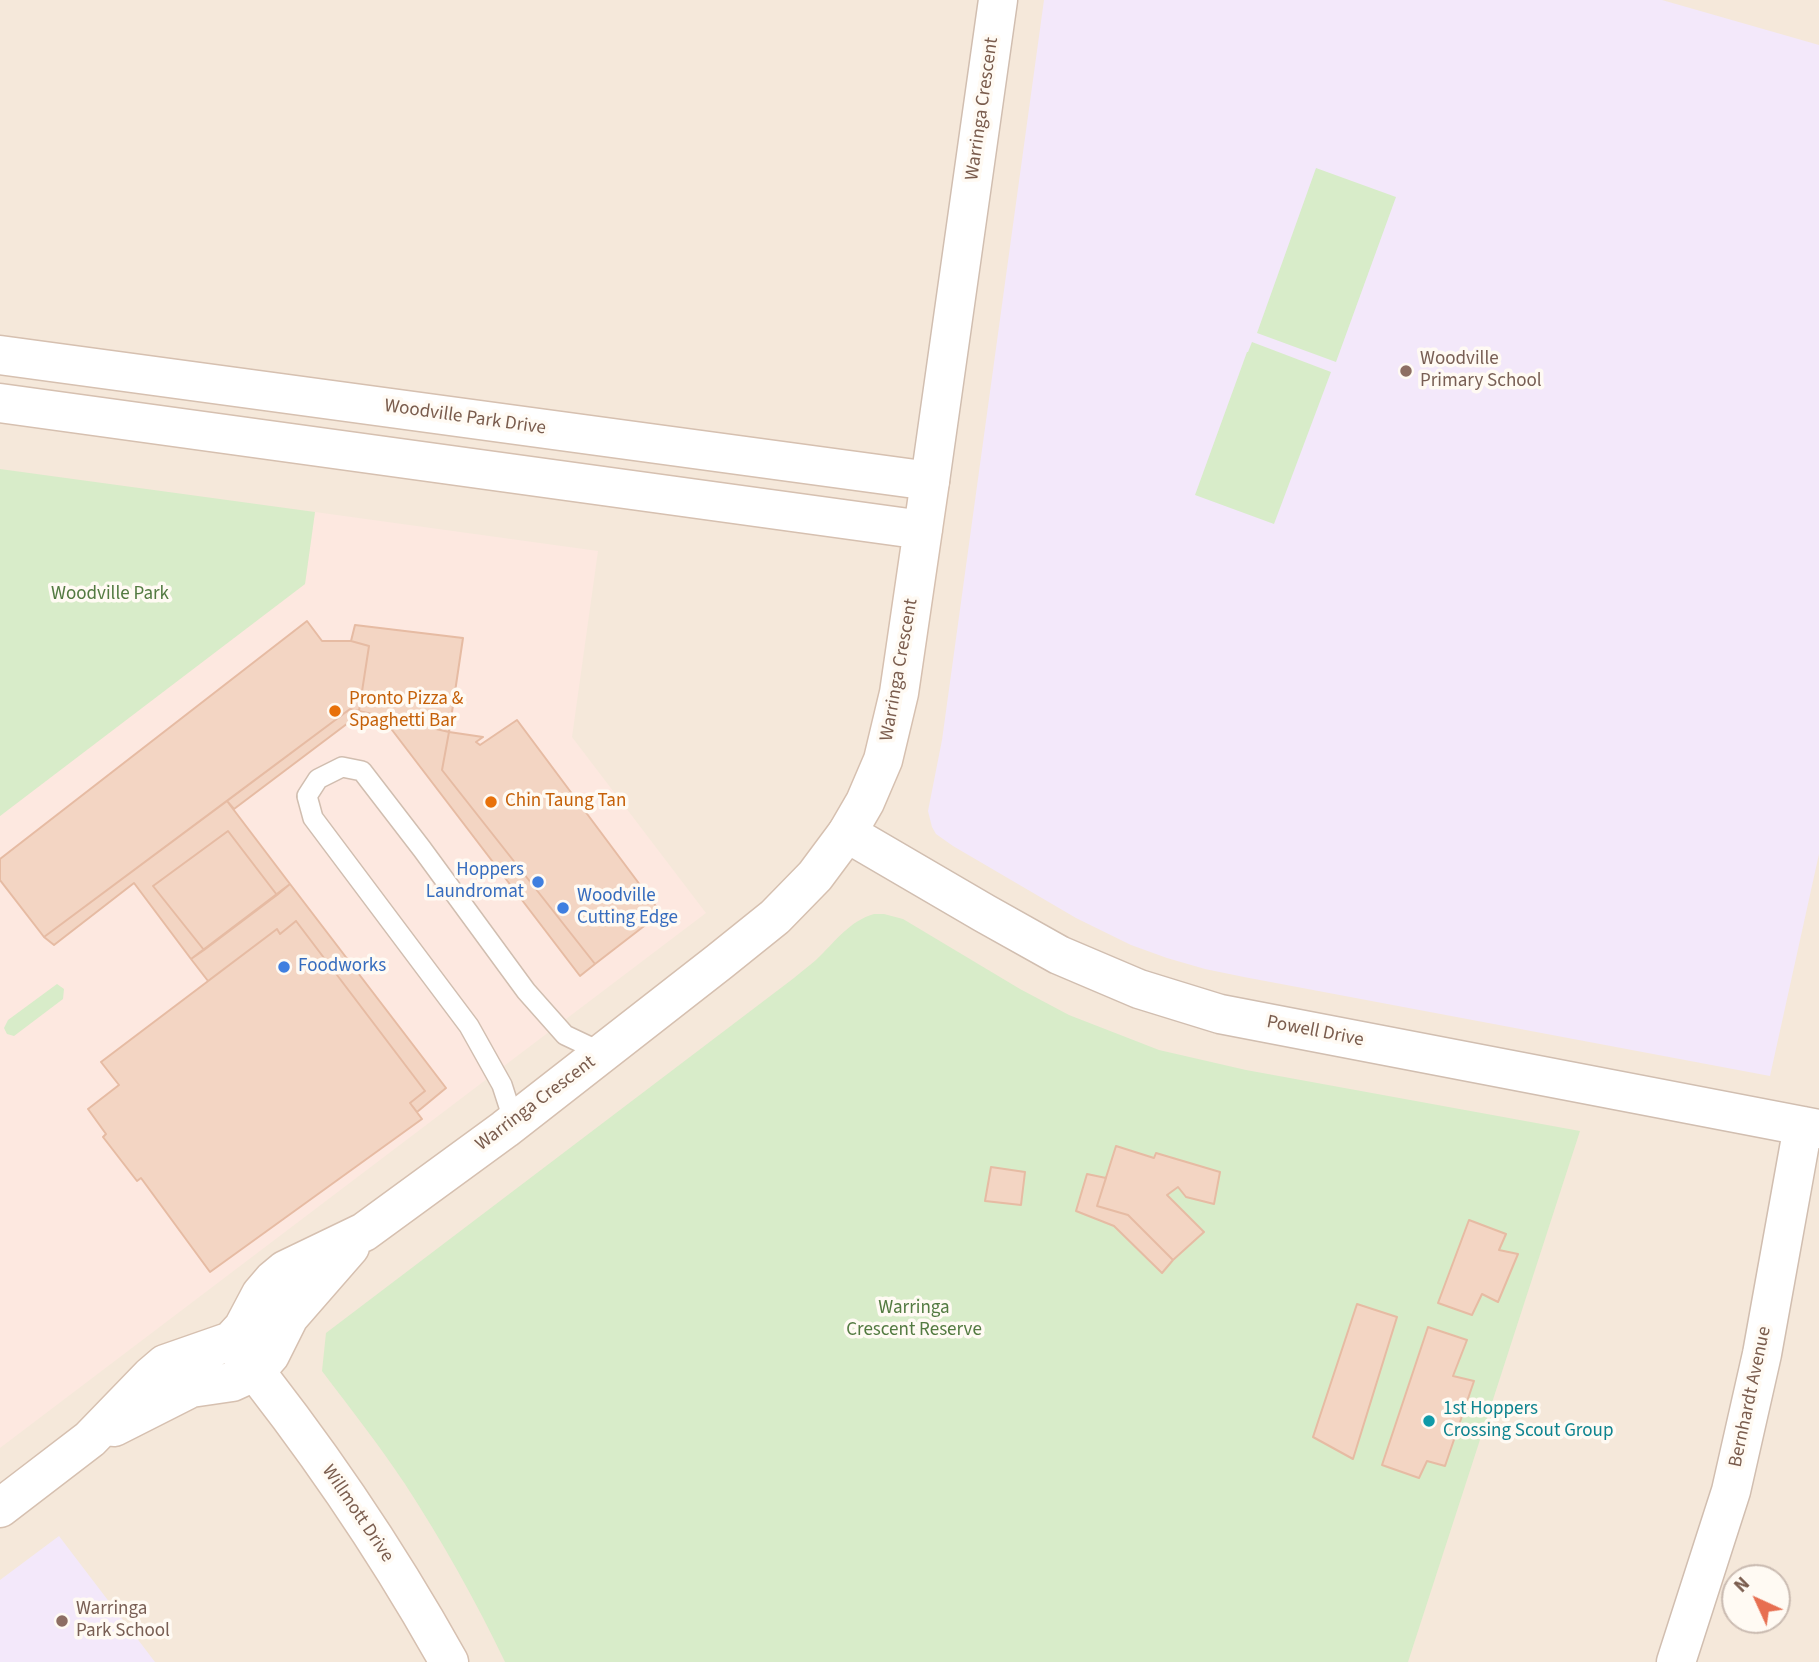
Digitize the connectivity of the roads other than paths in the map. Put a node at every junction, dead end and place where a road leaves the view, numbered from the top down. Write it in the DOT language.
graph roads {
  1 [pos="998,0"];
  2 [pos="0,355"];
  3 [pos="0,404"];
  4 [pos="930,481"];
  5 [pos="923,530"];
  6 [pos="846,833"];
  7 [pos="603,1053"];
  8 [pos="514,1122"];
  9 [pos="1811,1128"];
  10 [pos="364,1232"];
  11 [pos="231,1341"];
  12 [pos="256,1371"];
  13 [pos="90,1439"];
  14 [pos="0,1508"];
  15 [pos="449,1662"];
  16 [pos="1676,1662"];
  1 -- 4 [label="street, Warringa Crescent"];
  2 -- 4 [label="street, Woodville Park Drive"];
  3 -- 5 [label="street"];
  4 -- 5 [label="street, Warringa Crescent"];
  5 -- 6 [label="street, Warringa Crescent"];
  6 -- 7 [label="street, Warringa Crescent"];
  6 -- 9 [label="street, Powell Drive"];
  7 -- 8 [label="street, Warringa Crescent"];
  7 -- 8 [label="lane"];
  8 -- 10 [label="street, Warringa Crescent"];
  9 -- 16 [label="street, Bernhardt Avenue"];
  10 -- 11 [label="street, Warringa Crescent"];
  10 -- 12 [label="street, Warringa Crescent"];
  11 -- 12 [label="street, Willmott Drive"];
  11 -- 13 [label="street"];
  12 -- 13 [label="street"];
  12 -- 15 [label="street, Willmott Drive"];
  13 -- 14 [label="street"];
}
